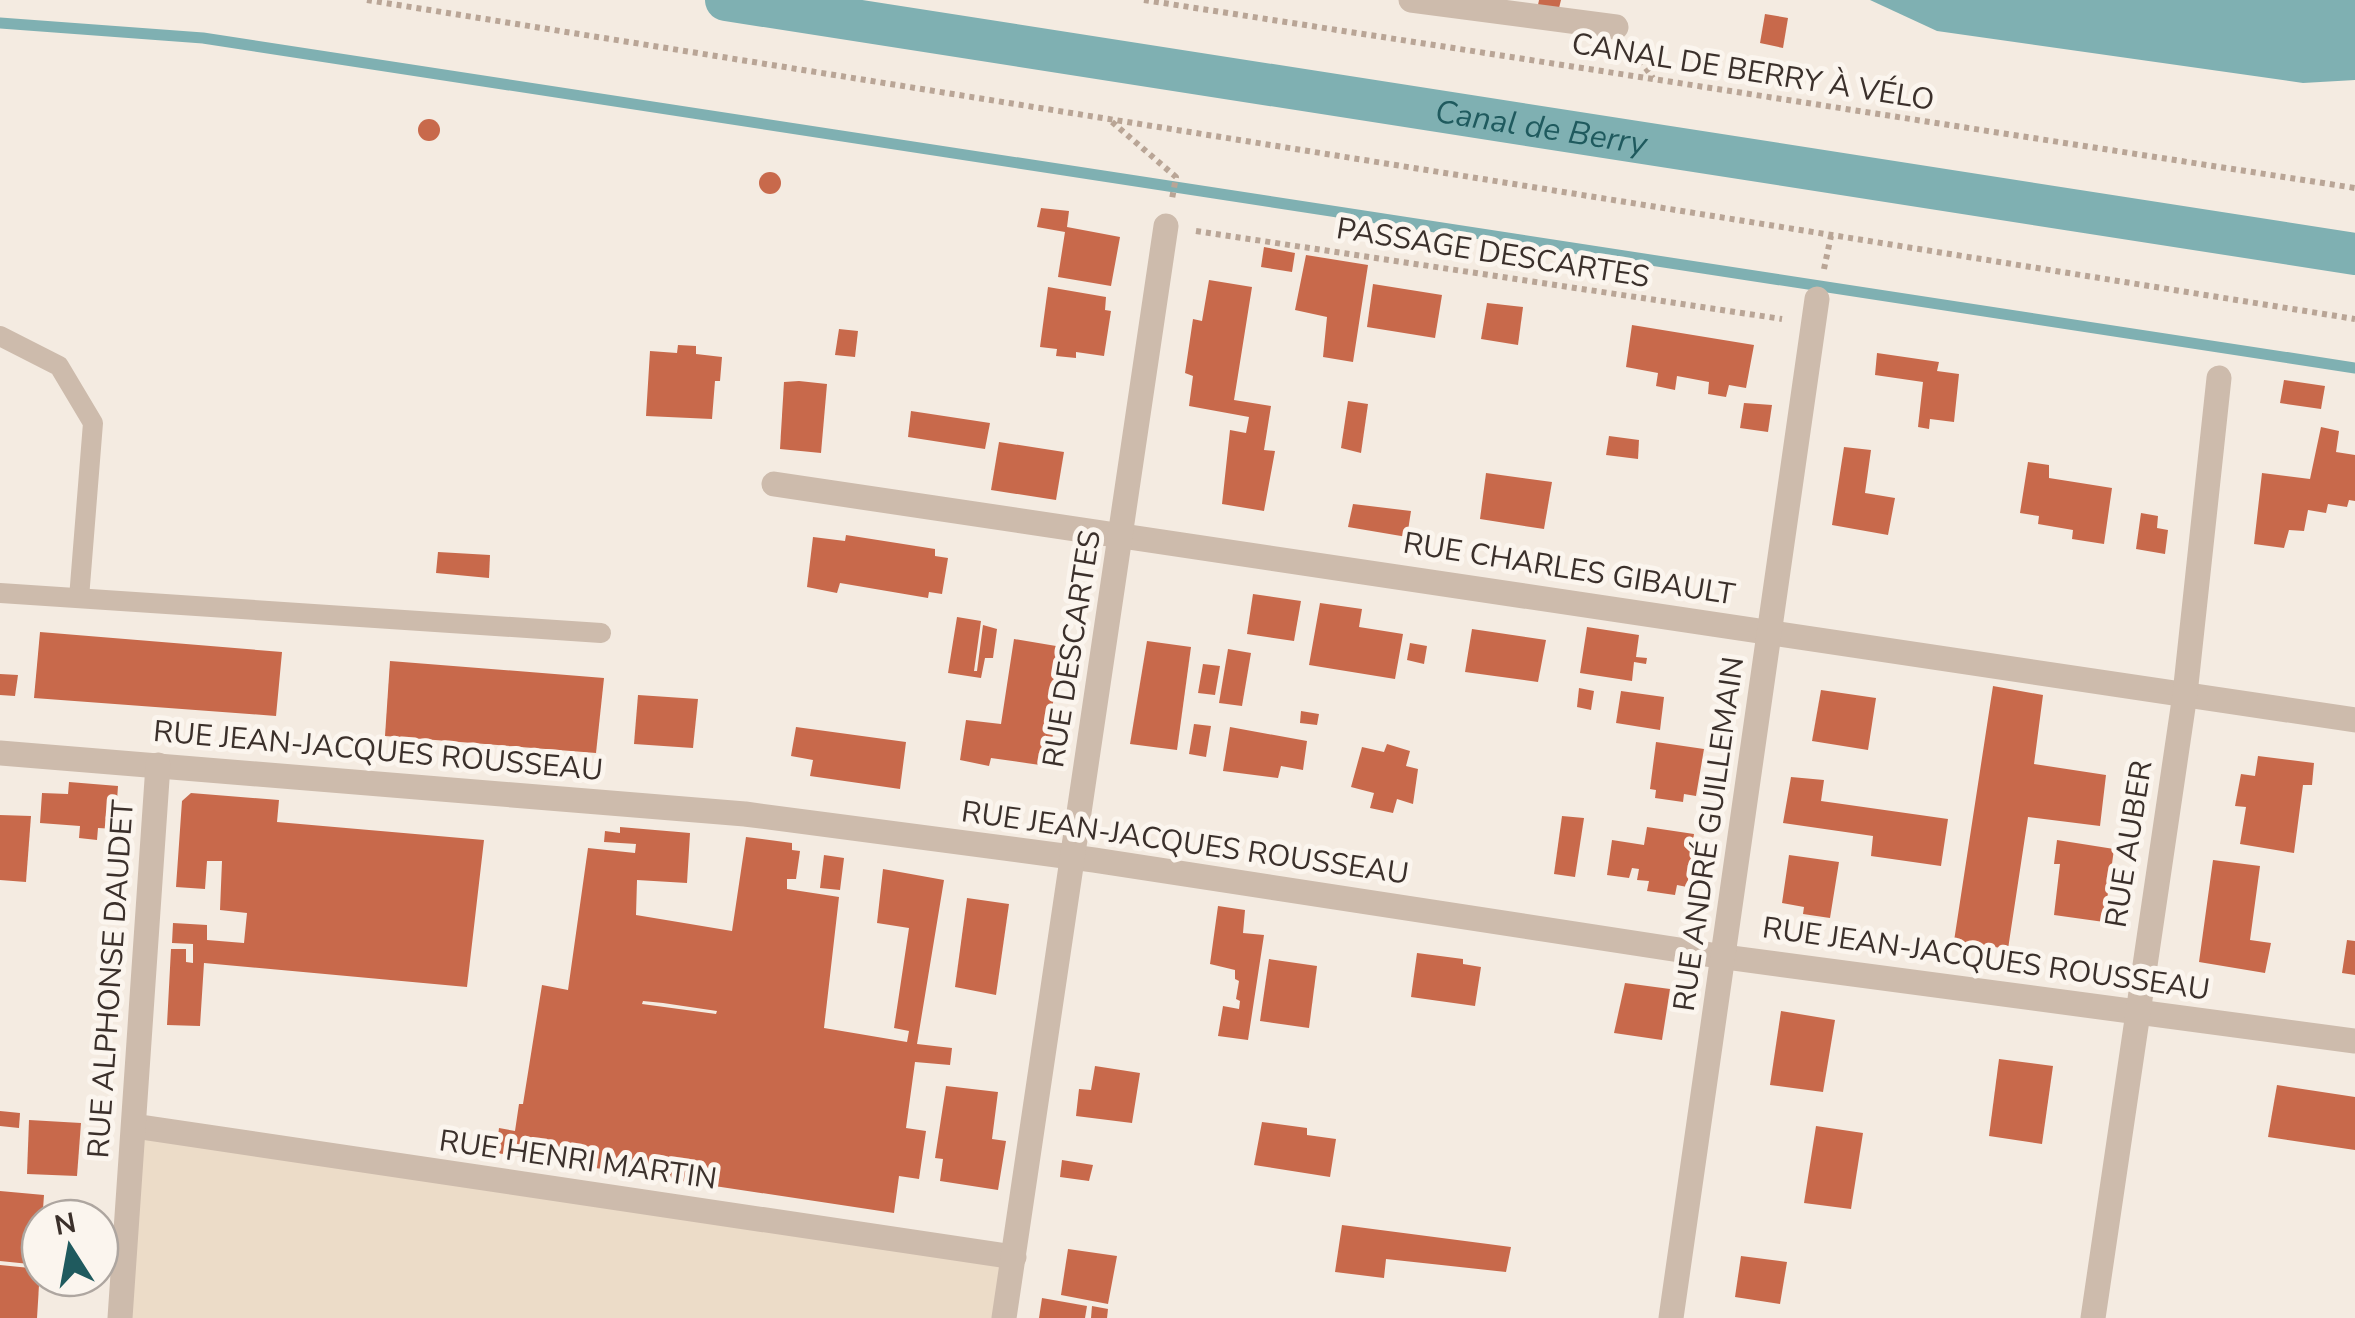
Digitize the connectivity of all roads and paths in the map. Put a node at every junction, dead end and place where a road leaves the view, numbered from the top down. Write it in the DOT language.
graph roads {
  1 [pos="367,0"];
  2 [pos="1144,0"];
  3 [pos="1411,0"];
  4 [pos="1616,28"];
  5 [pos="1110,120"];
  6 [pos="1176,177"];
  7 [pos="2355,188"];
  8 [pos="1166,226"];
  9 [pos="1831,236"];
  10 [pos="1824,269"];
  11 [pos="1815,311"];
  12 [pos="2355,318"];
  13 [pos="0,336"];
  14 [pos="2219,378"];
  15 [pos="774,484"];
  16 [pos="1122,535"];
  17 [pos="0,593"];
  18 [pos="79,598"];
  19 [pos="1770,632"];
  20 [pos="601,633"];
  21 [pos="2185,694"];
  22 [pos="2355,720"];
  23 [pos="0,753"];
  24 [pos="158,765"];
  25 [pos="1074,857"];
  26 [pos="1725,957"];
  27 [pos="2136,1011"];
  28 [pos="2355,1042"];
  29 [pos="134,1126"];
  30 [pos="1014,1257"];
  31 [pos="120,1318"];
  32 [pos="1004,1318"];
  33 [pos="1671,1318"];
  34 [pos="2093,1318"];
  1 -- 5 [label="path"];
  2 -- 7 [label="path, CANAL DE BERRY À VÉLO"];
  3 -- 4 [label="street"];
  5 -- 6 [label="path"];
  5 -- 9 [label="path"];
  8 -- 11 [label="path, PASSAGE DESCARTES"];
  8 -- 16 [label="street, RUE DESCARTES"];
  9 -- 10 [label="path"];
  9 -- 12 [label="path"];
  11 -- 19 [label="street, RUE ANDRÉ GUILLEMAIN"];
  13 -- 18 [label="lane"];
  14 -- 21 [label="street, RUE AUBER"];
  15 -- 16 [label="street, RUE CHARLES GIBAULT"];
  16 -- 19 [label="street, RUE CHARLES GIBAULT"];
  16 -- 25 [label="street, RUE DESCARTES"];
  17 -- 18 [label="lane"];
  18 -- 20 [label="lane"];
  19 -- 21 [label="street, RUE CHARLES GIBAULT"];
  19 -- 26 [label="street, RUE ANDRÉ GUILLEMAIN"];
  21 -- 22 [label="street, RUE CHARLES GIBAULT"];
  21 -- 27 [label="street, RUE AUBER"];
  23 -- 24 [label="street, RUE JEAN-JACQUES ROUSSEAU"];
  24 -- 25 [label="street, RUE JEAN-JACQUES ROUSSEAU"];
  24 -- 29 [label="street, RUE ALPHONSE DAUDET"];
  25 -- 26 [label="street, RUE JEAN-JACQUES ROUSSEAU"];
  25 -- 30 [label="street, RUE DESCARTES"];
  26 -- 27 [label="street, RUE JEAN-JACQUES ROUSSEAU"];
  26 -- 33 [label="street, RUE ANDRÉ GUILLEMAIN"];
  27 -- 28 [label="street, RUE JEAN-JACQUES ROUSSEAU"];
  27 -- 34 [label="street, RUE AUBER"];
  29 -- 30 [label="street, RUE HENRI MARTIN"];
  29 -- 31 [label="street, RUE ALPHONSE DAUDET"];
  30 -- 32 [label="street, RUE DESCARTES"];
}
